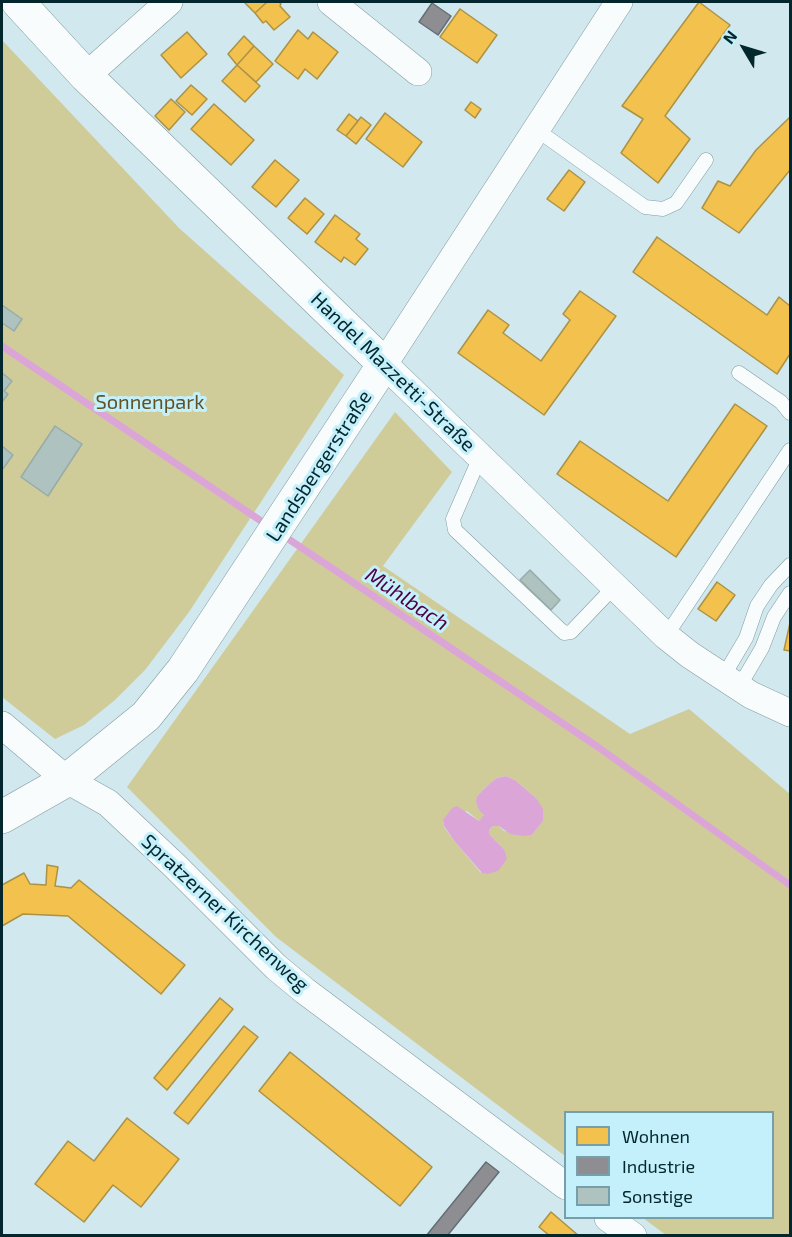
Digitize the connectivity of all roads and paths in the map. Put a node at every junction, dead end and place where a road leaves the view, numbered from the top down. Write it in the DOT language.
graph roads {
  1 [pos="18,2"];
  2 [pos="170,2"];
  3 [pos="331,2"];
  4 [pos="619,2"];
  5 [pos="418,72"];
  6 [pos="86,76"];
  7 [pos="537,130"];
  8 [pos="706,160"];
  9 [pos="384,364"];
  10 [pos="740,373"];
  11 [pos="790,413"];
  12 [pos="790,450"];
  13 [pos="480,457"];
  14 [pos="790,565"];
  15 [pos="615,586"];
  16 [pos="790,592"];
  17 [pos="666,636"];
  18 [pos="731,682"];
  19 [pos="790,713"];
  20 [pos="2,725"];
  21 [pos="67,780"];
  22 [pos="2,817"];
  23 [pos="564,1185"];
  24 [pos="609,1219"];
  25 [pos="633,1236"];
  1 -- 6 [label="street, Handel Mazzetti-Straße"];
  2 -- 6 [label="street"];
  3 -- 5 [label="street"];
  4 -- 7 [label="street, Landsbergerstraße"];
  6 -- 9 [label="street, Handel Mazzetti-Straße"];
  7 -- 8 [label="lane"];
  7 -- 9 [label="street, Landsbergerstraße"];
  9 -- 13 [label="street, Handel Mazzetti-Straße"];
  9 -- 21 [label="street, Landsbergerstraße"];
  10 -- 11 [label="lane"];
  12 -- 17 [label="lane"];
  13 -- 15 [label="street, Handel Mazzetti-Straße"];
  13 -- 15 [label="lane"];
  14 -- 18 [label="lane"];
  15 -- 17 [label="street, Handel Mazzetti-Straße"];
  16 -- 18 [label="lane"];
  17 -- 18 [label="street, Handel Mazzetti-Straße"];
  18 -- 19 [label="street, Handel Mazzetti-Straße"];
  20 -- 21 [label="street, Spratzerner Kirchenweg"];
  21 -- 22 [label="street, Landsbergerstraße"];
  21 -- 23 [label="street, Spratzerner Kirchenweg"];
  24 -- 25 [label="street"];
}
